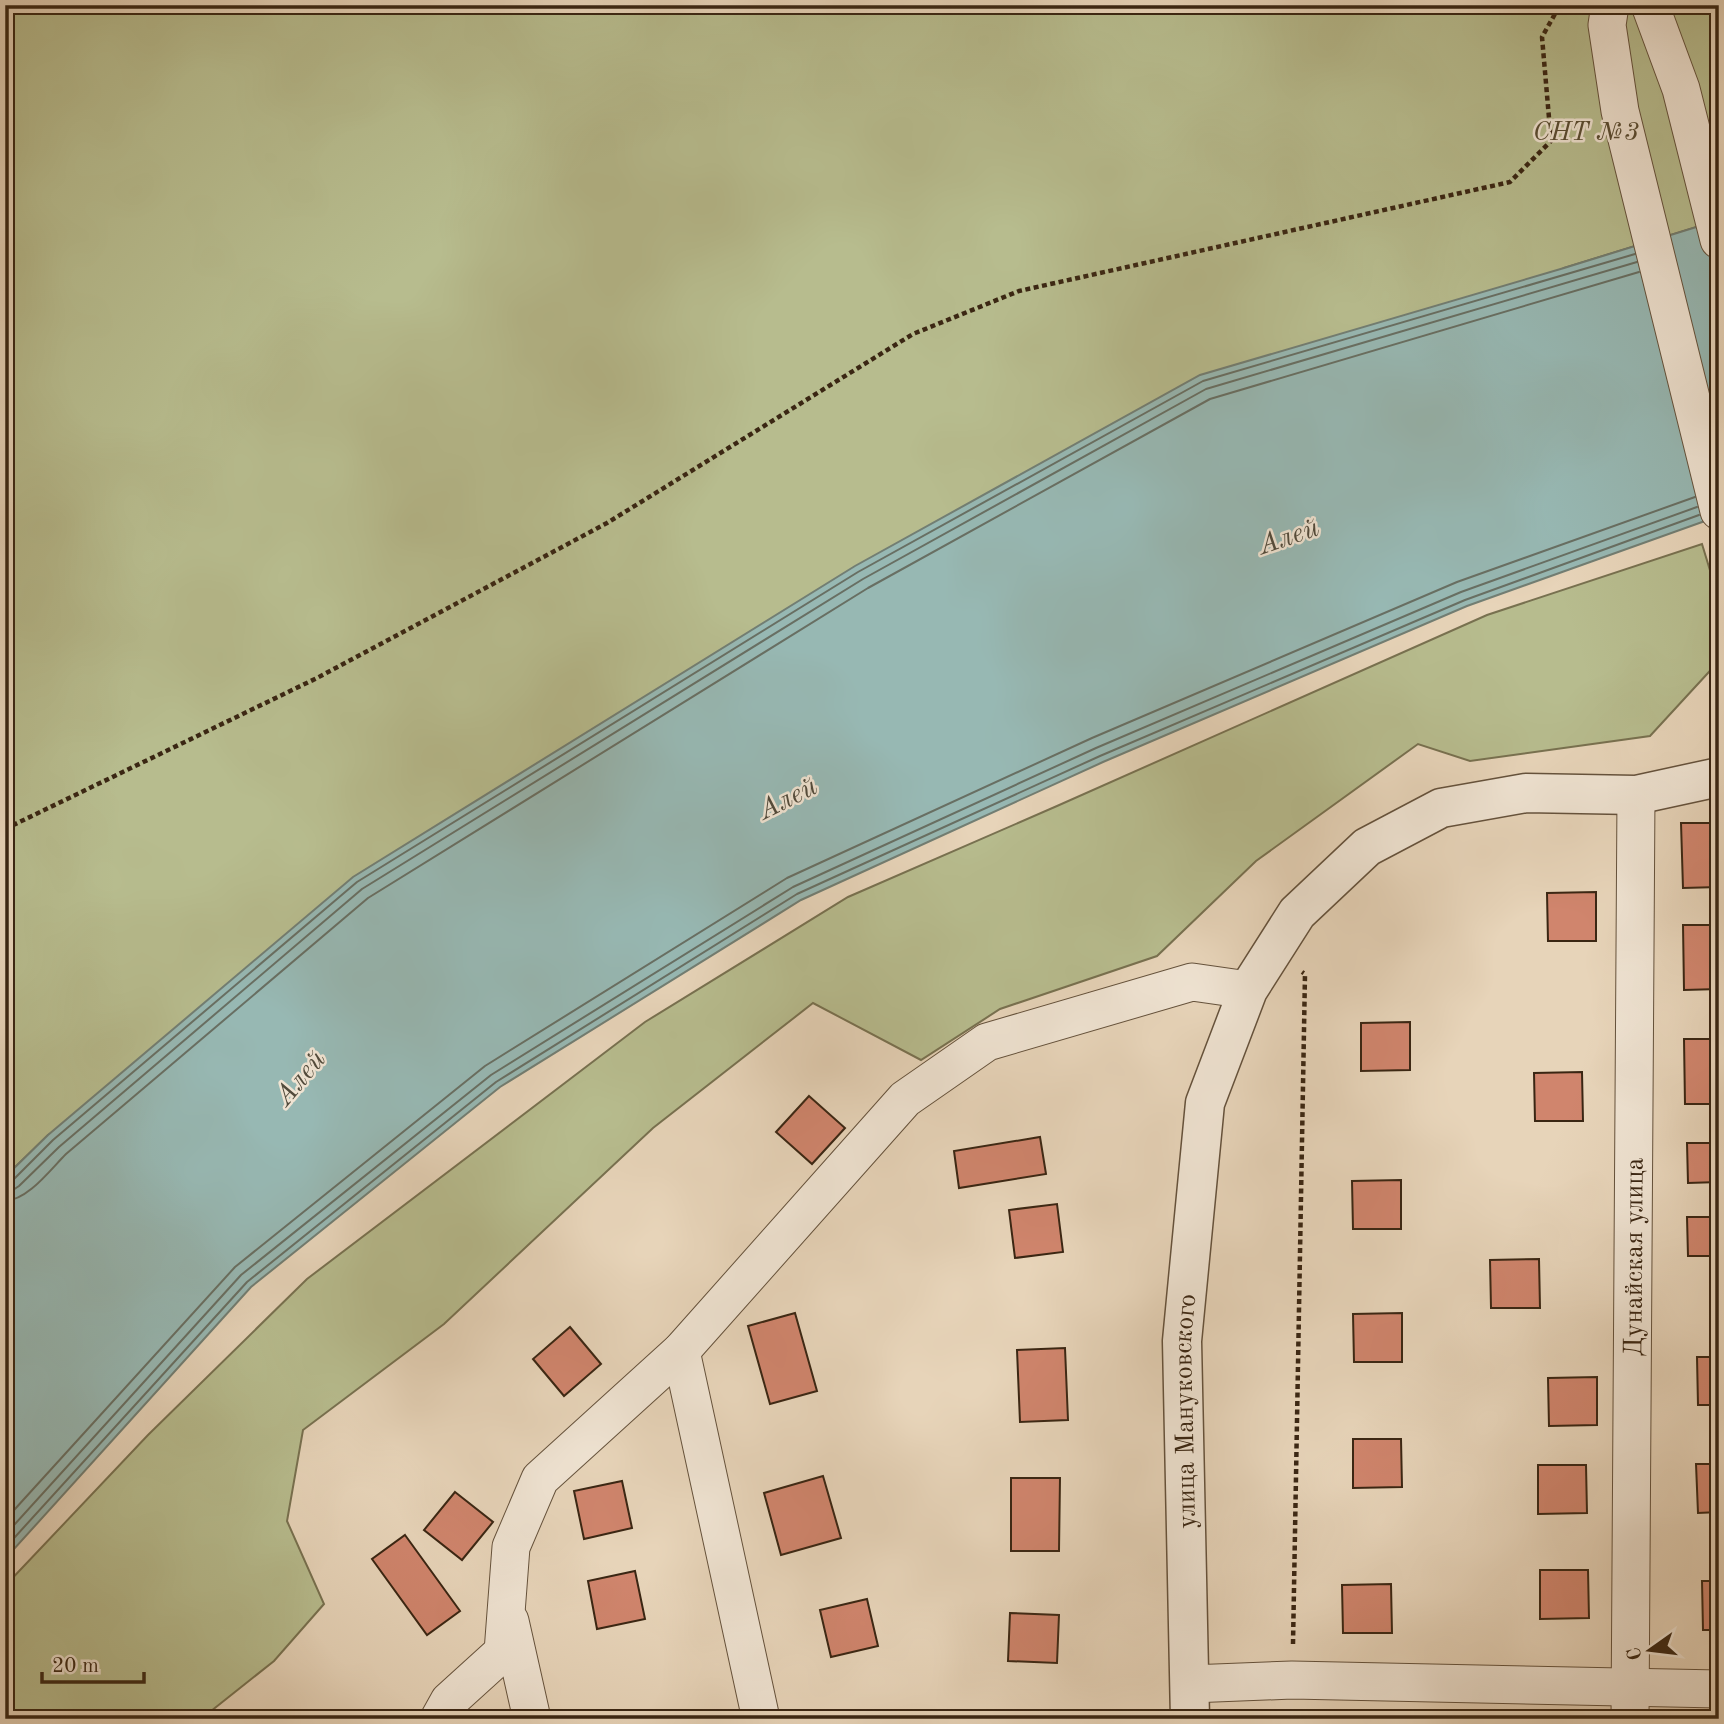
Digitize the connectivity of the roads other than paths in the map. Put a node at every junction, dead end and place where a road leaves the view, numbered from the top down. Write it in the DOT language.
graph roads {
  1 [pos="1610,5"];
  2 [pos="1650,5"];
  3 [pos="1719,240"];
  4 [pos="1719,511"];
  5 [pos="1719,777"];
  6 [pos="1636,795"];
  7 [pos="1248,989"];
  8 [pos="681,1351"];
  9 [pos="506,1605"];
  10 [pos="1719,1689"];
  11 [pos="1190,1701"];
  12 [pos="1630,1703"];
  13 [pos="439,1719"];
  14 [pos="531,1719"];
  15 [pos="761,1719"];
  1 -- 4 [label="street"];
  2 -- 3 [label="street"];
  5 -- 6 [label="street, улица Мануковского"];
  6 -- 7 [label="street, улица Мануковского"];
  6 -- 12 [label="street, Дунайская улица"];
  7 -- 8 [label="street"];
  7 -- 11 [label="street, улица Мануковского"];
  8 -- 9 [label="street"];
  8 -- 15 [label="street"];
  9 -- 13 [label="street"];
  9 -- 14 [label="street"];
  10 -- 12 [label="street"];
  11 -- 12 [label="street"];
}
